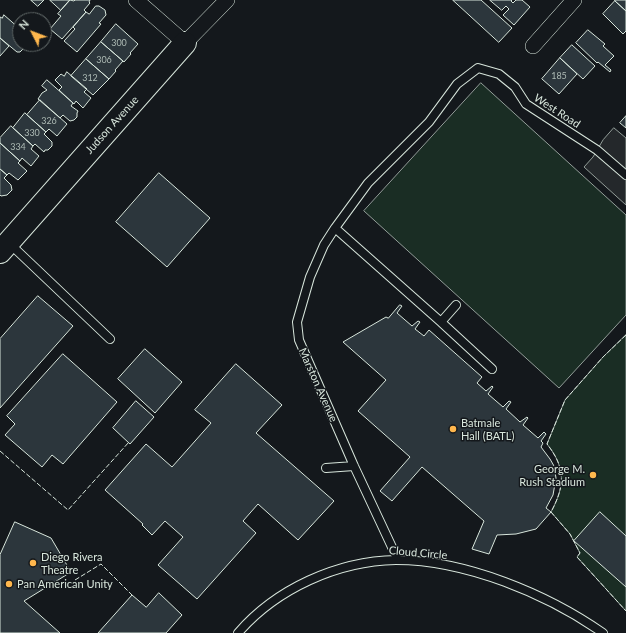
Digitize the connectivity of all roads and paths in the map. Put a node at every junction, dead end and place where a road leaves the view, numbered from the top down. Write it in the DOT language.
graph roads {
  1 [pos="136,0"];
  2 [pos="227,0"];
  3 [pos="574,0"];
  4 [pos="185,43"];
  5 [pos="533,46"];
  6 [pos="478,68"];
  7 [pos="626,175"];
  8 [pos="335,228"];
  9 [pos="4,247"];
  10 [pos="456,305"];
  11 [pos="441,322"];
  12 [pos="110,339"];
  13 [pos="492,369"];
  14 [pos="354,466"];
  15 [pos="326,468"];
  16 [pos="398,560"];
  17 [pos="238,633"];
  18 [pos="603,633"];
  1 -- 4 [label="street"];
  2 -- 4 [label="street, Judson Avenue"];
  3 -- 5 [label="street"];
  4 -- 9 [label="street, Judson Avenue"];
  6 -- 7 [label="lane, West Road"];
  6 -- 8 [label="lane, Marston Avenue"];
  8 -- 11 [label="lane"];
  8 -- 14 [label="lane, Marston Avenue"];
  9 -- 12 [label="lane"];
  10 -- 11 [label="lane"];
  11 -- 13 [label="lane"];
  14 -- 15 [label="lane"];
  14 -- 16 [label="lane, Marston Avenue"];
  16 -- 17 [label="lane, Cloud Circle"];
  16 -- 18 [label="lane, Cloud Circle"];
}
